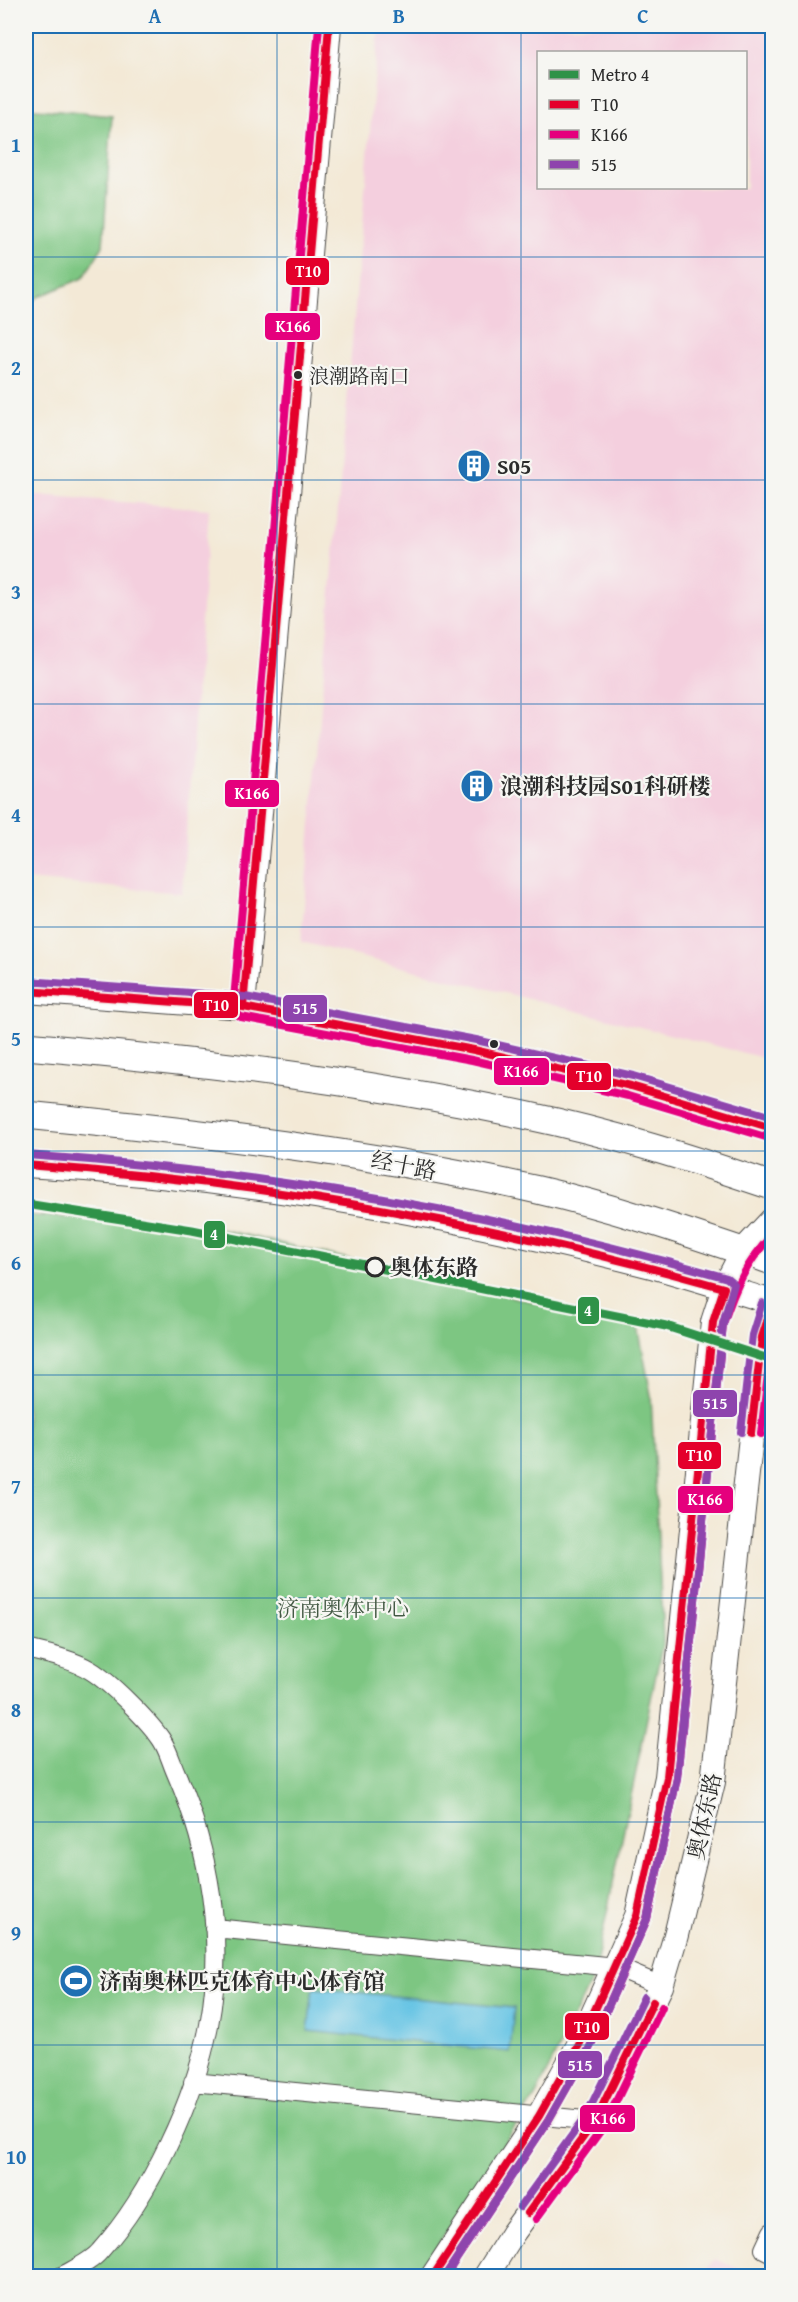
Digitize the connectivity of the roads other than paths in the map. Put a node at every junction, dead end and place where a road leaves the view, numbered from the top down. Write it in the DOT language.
graph roads {
  1 [pos="329,26"];
  2 [pos="26,991"];
  3 [pos="243,1007"];
  4 [pos="26,1046"];
  5 [pos="26,1115"];
  6 [pos="772,1128"];
  7 [pos="26,1165"];
  8 [pos="772,1186"];
  9 [pos="772,1220"];
  10 [pos="743,1251"];
  11 [pos="772,1261"];
  12 [pos="724,1288"];
  13 [pos="772,1304"];
  14 [pos="26,1649"];
  15 [pos="214,1928"];
  16 [pos="616,1967"];
  17 [pos="661,1986"];
  18 [pos="193,2082"];
  19 [pos="539,2116"];
  20 [pos="595,2121"];
  21 [pos="772,2232"];
  22 [pos="768,2251"];
  23 [pos="62,2277"];
  24 [pos="433,2277"];
  25 [pos="486,2277"];
  1 -- 3 [label="main road"];
  2 -- 3 [label="main road"];
  3 -- 6 [label="main road"];
  4 -- 8 [label="highway"];
  5 -- 10 [label="highway, 经十路"];
  7 -- 12 [label="main road"];
  9 -- 10 [label="main road"];
  10 -- 11 [label="highway, 经十路"];
  10 -- 12 [label="main road"];
  12 -- 13 [label="main road"];
  12 -- 16 [label="main road"];
  13 -- 17 [label="main road, 奥体东路"];
  14 -- 15 [label="street"];
  15 -- 16 [label="street"];
  15 -- 18 [label="street"];
  16 -- 17 [label="street"];
  16 -- 19 [label="main road"];
  17 -- 20 [label="main road, 奥体东路"];
  18 -- 19 [label="street"];
  18 -- 23 [label="street"];
  19 -- 20 [label="street"];
  19 -- 24 [label="main road"];
  20 -- 25 [label="main road, 奥体东路"];
  21 -- 22 [label="street"];
}
